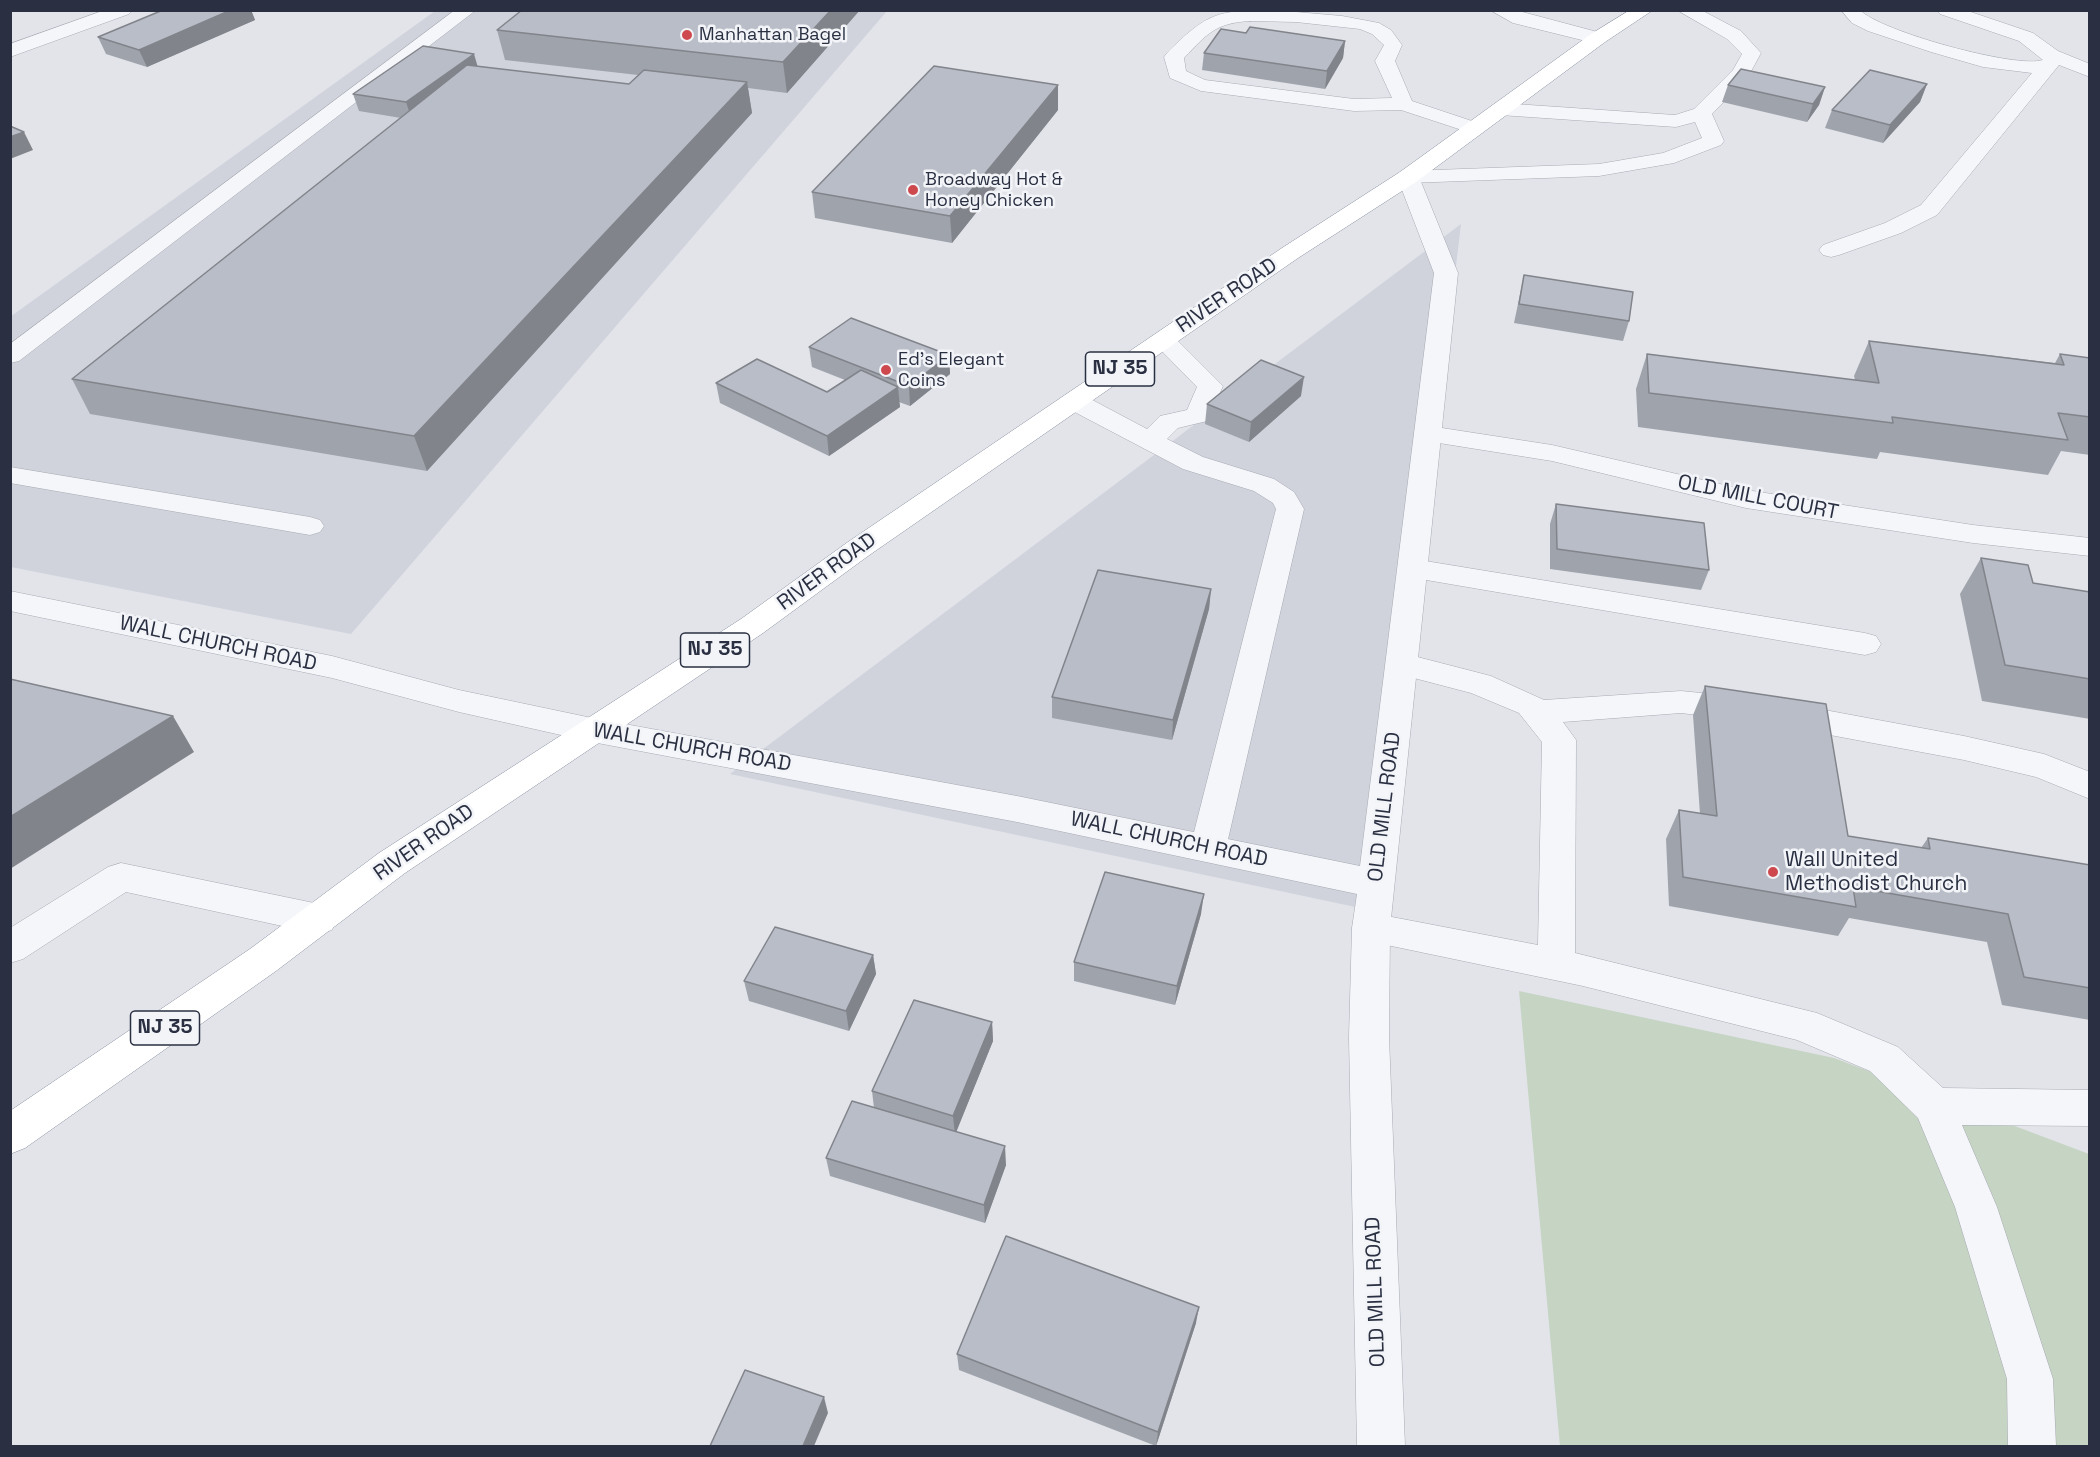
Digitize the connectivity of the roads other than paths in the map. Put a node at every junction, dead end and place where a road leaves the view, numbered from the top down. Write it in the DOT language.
graph roads {
  1 [pos="123,10"];
  2 [pos="467,10"];
  3 [pos="1499,10"];
  4 [pos="1644,10"];
  5 [pos="1686,10"];
  6 [pos="1850,10"];
  7 [pos="1946,10"];
  8 [pos="1598,38"];
  9 [pos="10,51"];
  10 [pos="2049,61"];
  11 [pos="2090,71"];
  12 [pos="1403,104"];
  13 [pos="1500,109"];
  14 [pos="1701,113"];
  15 [pos="1474,128"];
  16 [pos="1408,177"];
  17 [pos="1831,250"];
  18 [pos="1163,340"];
  19 [pos="10,356"];
  20 [pos="1074,401"];
  21 [pos="1429,434"];
  22 [pos="1149,441"];
  23 [pos="10,475"];
  24 [pos="310,526"];
  25 [pos="2090,548"];
  26 [pos="1413,569"];
  27 [pos="10,601"];
  28 [pos="1865,644"];
  29 [pos="1401,664"];
  30 [pos="1536,712"];
  31 [pos="592,730"];
  32 [pos="2090,786"];
  33 [pos="1208,848"];
  34 [pos="1376,884"];
  35 [pos="319,919"];
  36 [pos="1371,928"];
  37 [pos="10,948"];
  38 [pos="1556,965"];
  39 [pos="1934,1106"];
  40 [pos="2090,1108"];
  41 [pos="10,1135"];
  42 [pos="1381,1446"];
  43 [pos="2032,1446"];
  1 -- 9 [label="street"];
  2 -- 19 [label="street"];
  3 -- 8 [label="street"];
  4 -- 8 [label="highway, RIVER ROAD / NJ 35"];
  5 -- 14 [label="street"];
  6 -- 10 [label="street"];
  7 -- 10 [label="street"];
  8 -- 13 [label="highway, RIVER ROAD / NJ 35"];
  10 -- 11 [label="street"];
  10 -- 17 [label="street"];
  12 -- 12 [label="street"];
  12 -- 15 [label="street"];
  13 -- 14 [label="street"];
  13 -- 15 [label="highway, RIVER ROAD / NJ 35"];
  14 -- 16 [label="street"];
  15 -- 16 [label="highway, RIVER ROAD / NJ 35"];
  16 -- 18 [label="highway, RIVER ROAD / NJ 35"];
  16 -- 21 [label="street, OLD MILL ROAD"];
  18 -- 20 [label="highway, RIVER ROAD / NJ 35"];
  18 -- 22 [label="street"];
  20 -- 22 [label="street"];
  20 -- 31 [label="highway, RIVER ROAD / NJ 35"];
  21 -- 25 [label="street, OLD MILL COURT"];
  21 -- 26 [label="street, OLD MILL ROAD"];
  22 -- 33 [label="street"];
  23 -- 24 [label="street"];
  26 -- 28 [label="street"];
  26 -- 29 [label="street, OLD MILL ROAD"];
  27 -- 31 [label="street, WALL CHURCH ROAD"];
  29 -- 30 [label="street"];
  29 -- 34 [label="street, OLD MILL ROAD"];
  30 -- 32 [label="street"];
  30 -- 38 [label="street"];
  31 -- 33 [label="street, WALL CHURCH ROAD"];
  31 -- 35 [label="highway, RIVER ROAD / NJ 35"];
  33 -- 34 [label="street, WALL CHURCH ROAD"];
  34 -- 36 [label="street, OLD MILL ROAD"];
  35 -- 37 [label="street"];
  35 -- 41 [label="highway, RIVER ROAD / NJ 35"];
  36 -- 38 [label="street"];
  36 -- 42 [label="street, OLD MILL ROAD"];
  38 -- 39 [label="street"];
  39 -- 40 [label="street"];
  39 -- 43 [label="street"];
}
